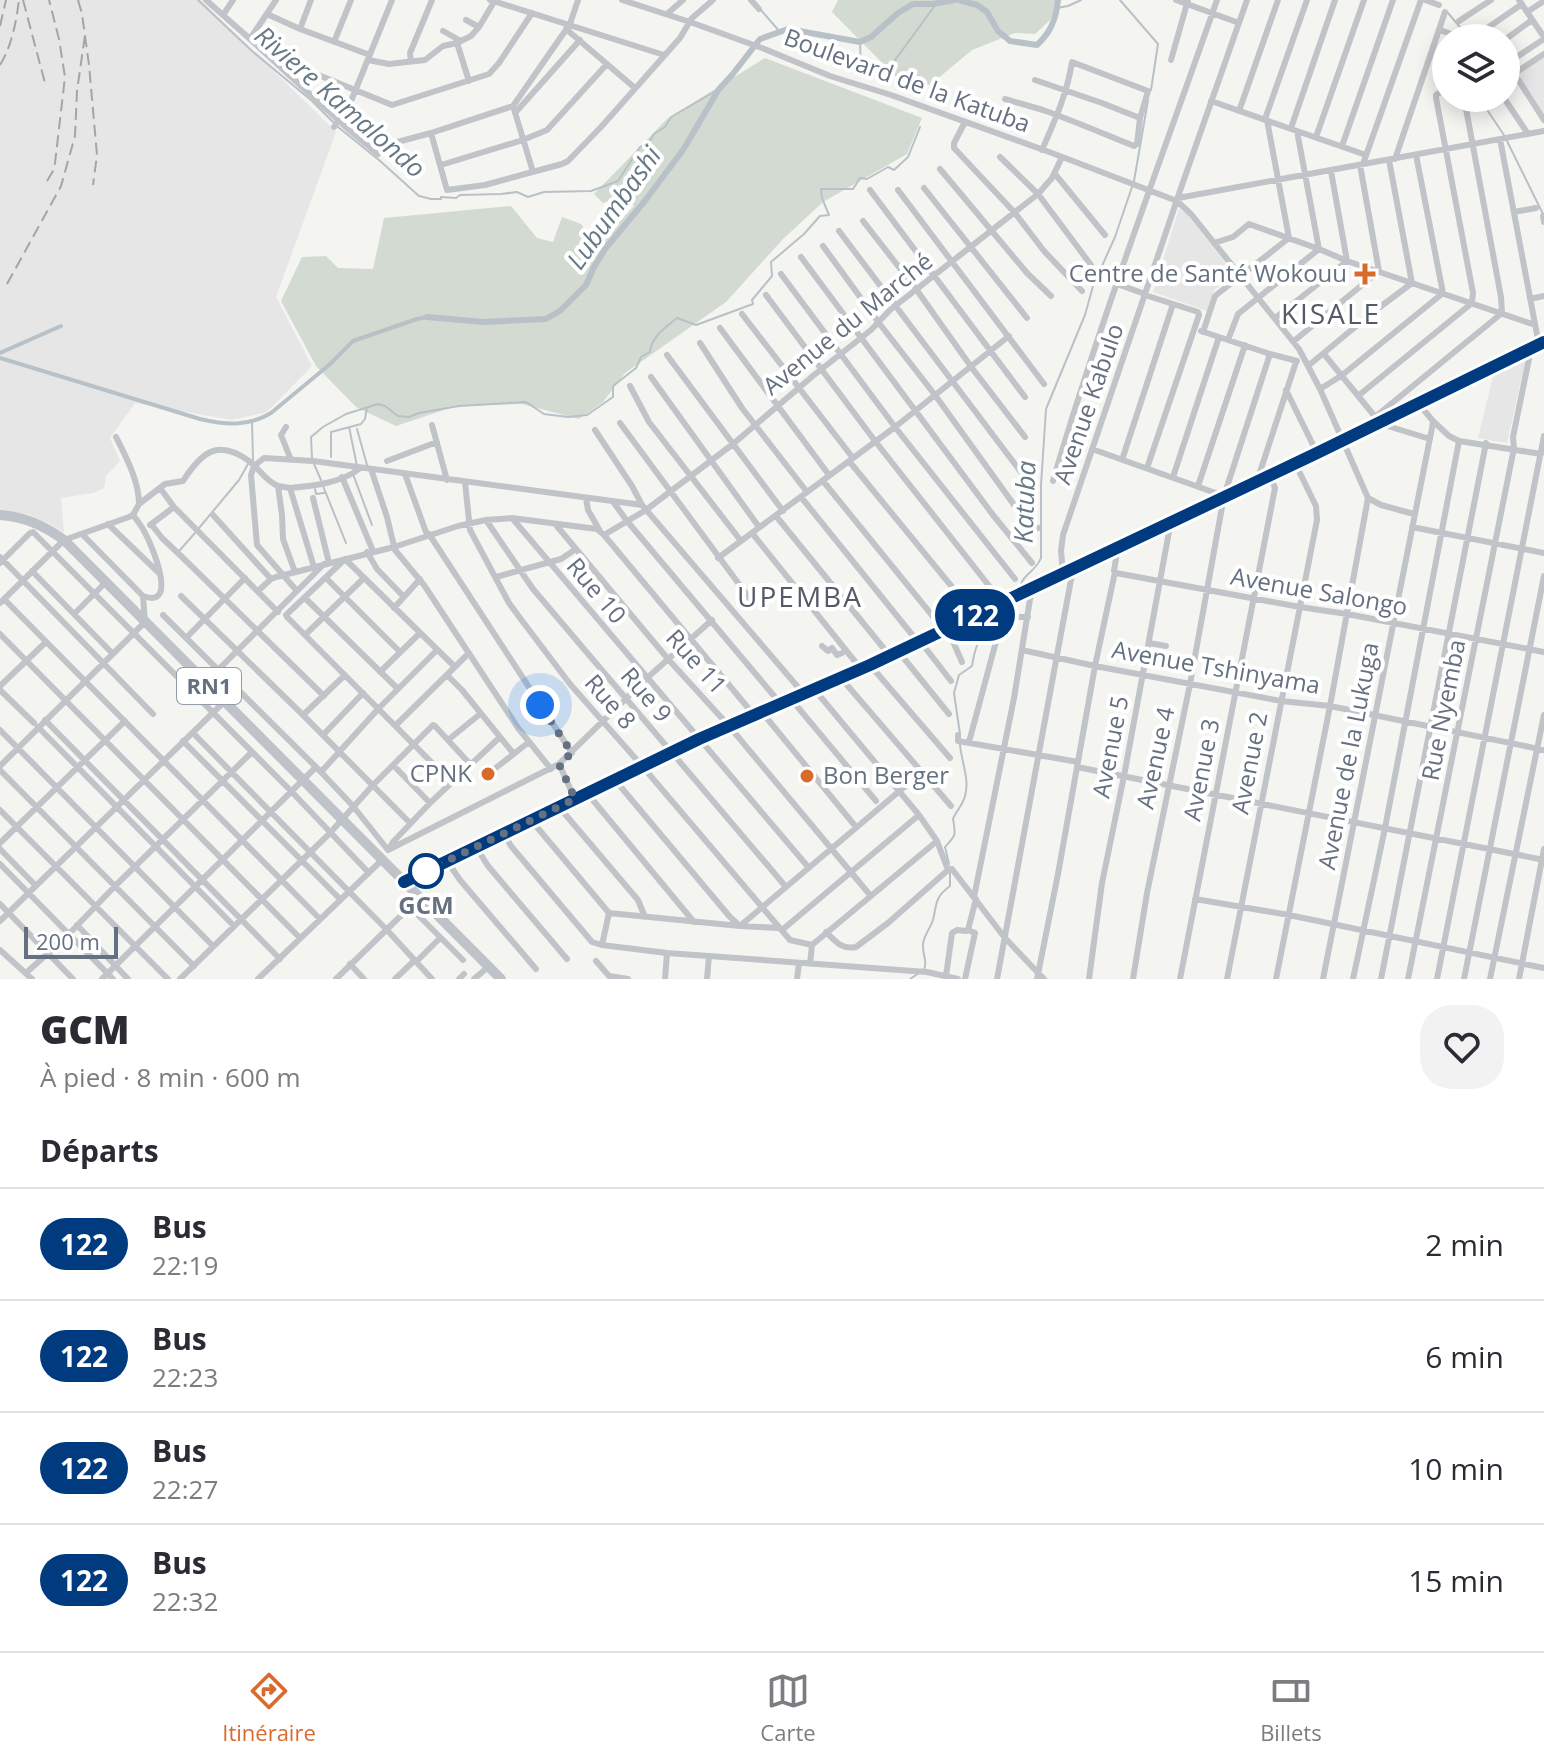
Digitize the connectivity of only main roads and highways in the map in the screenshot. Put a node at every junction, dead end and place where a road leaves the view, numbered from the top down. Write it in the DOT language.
graph roads {
  1 [pos="2,518"];
  2 [pos="501,979"];
  1 -- 2 [label="highway, RN1"];
}
